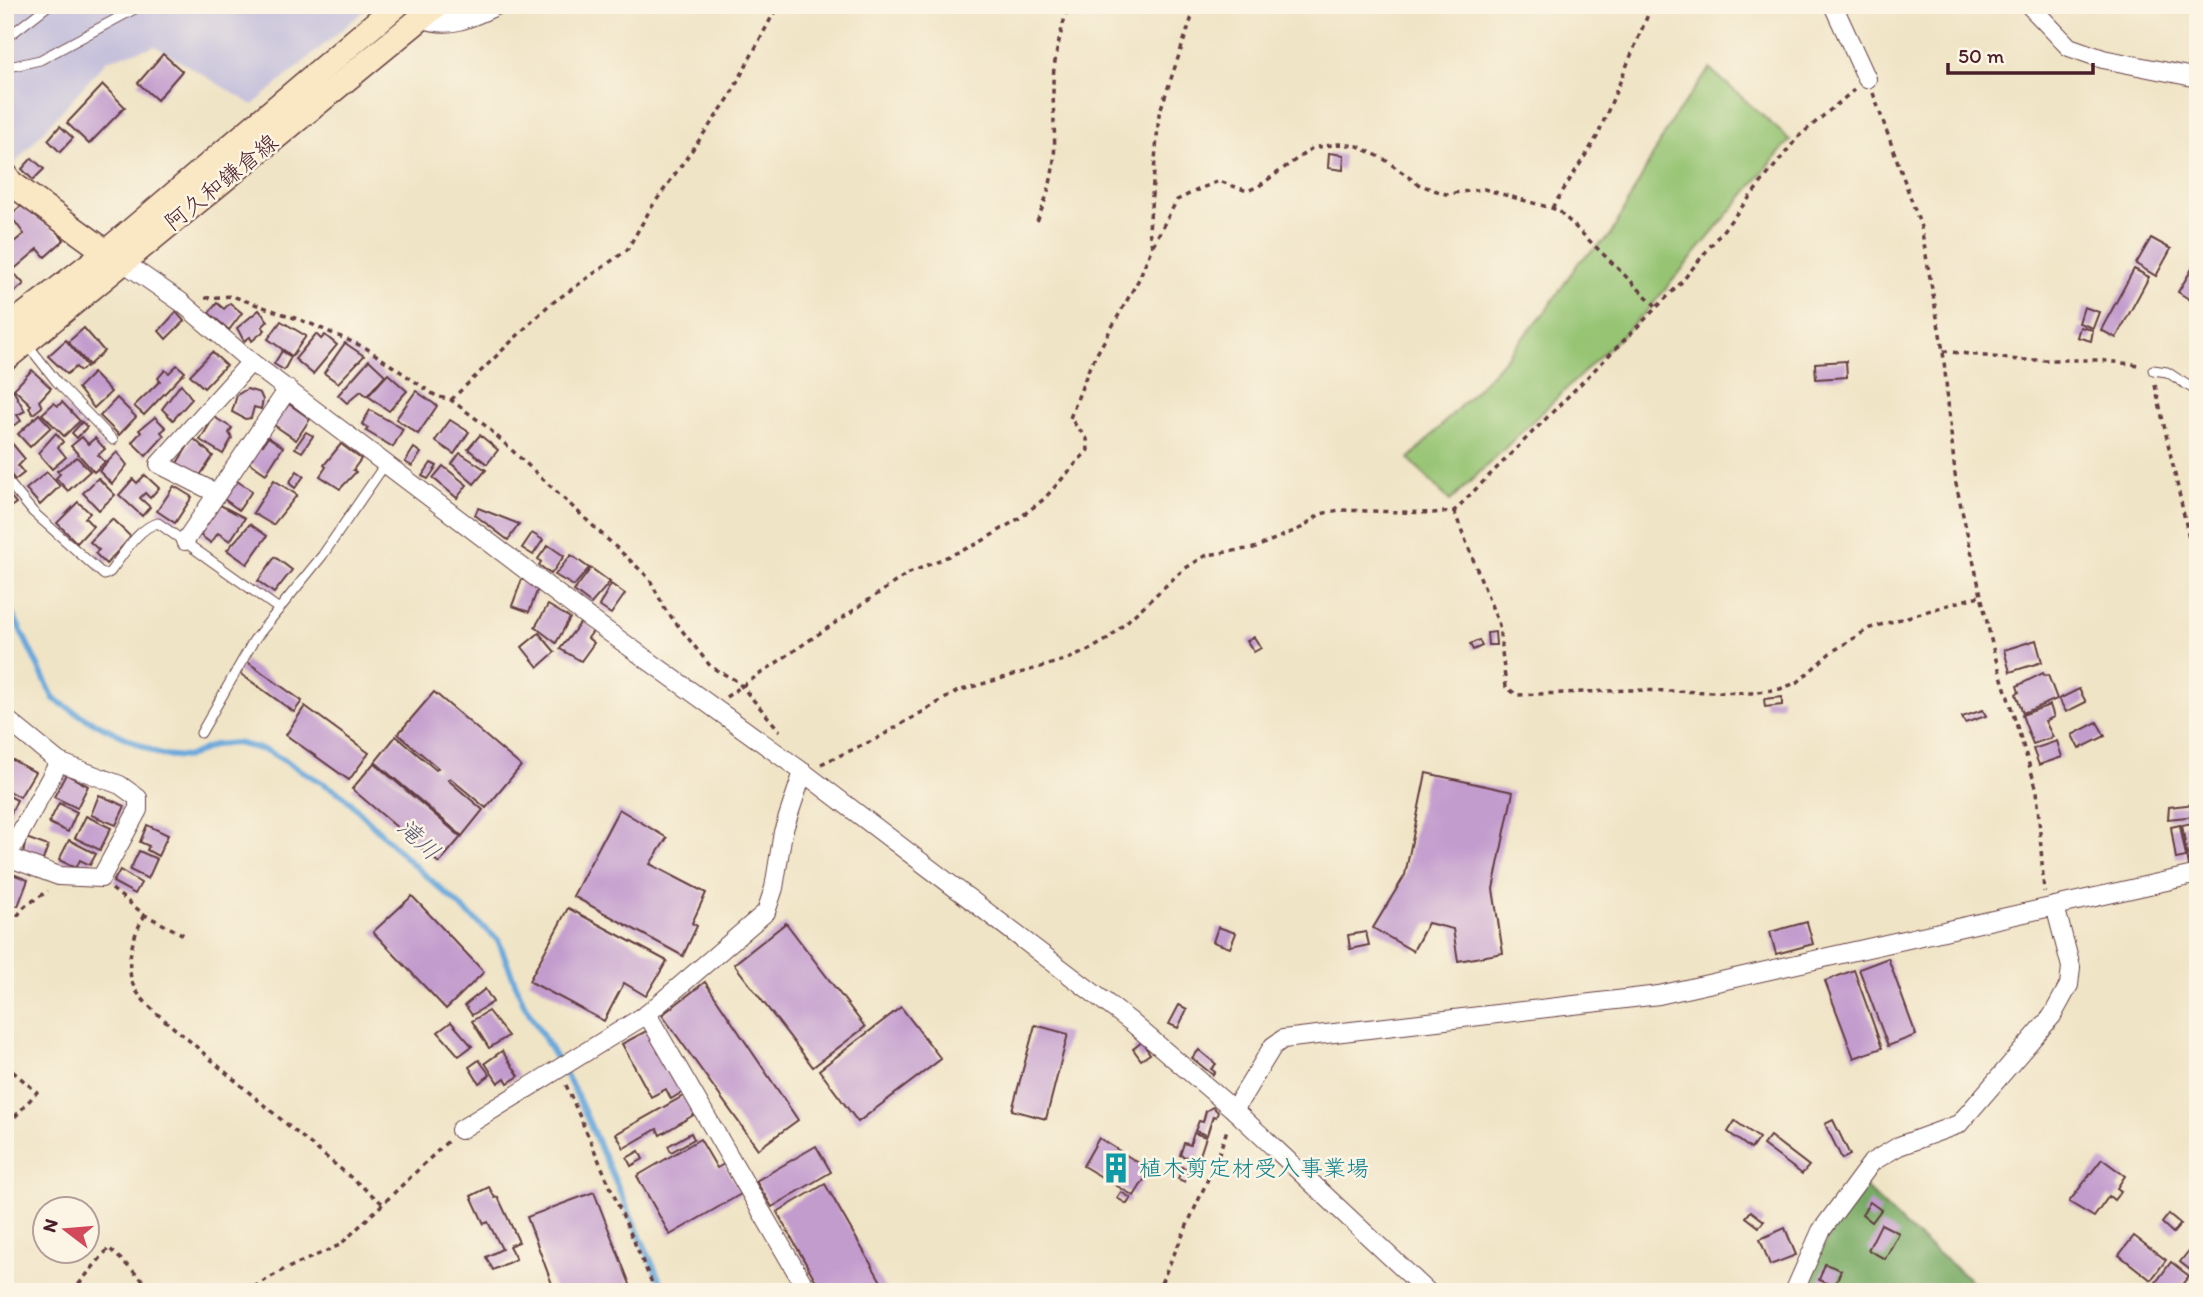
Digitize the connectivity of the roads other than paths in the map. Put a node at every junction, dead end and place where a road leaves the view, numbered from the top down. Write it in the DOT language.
graph roads {
  1 [pos="49,5"];
  2 [pos="142,5"];
  3 [pos="397,5"];
  4 [pos="498,5"];
  5 [pos="1833,5"];
  6 [pos="2029,5"];
  7 [pos="430,12"];
  8 [pos="5,39"];
  9 [pos="5,68"];
  10 [pos="2196,76"];
  11 [pos="1867,79"];
  12 [pos="7,179"];
  13 [pos="115,257"];
  14 [pos="15,336"];
  15 [pos="5,359"];
  16 [pos="251,362"];
  17 [pos="2153,370"];
  18 [pos="288,389"];
  19 [pos="2198,392"];
  20 [pos="113,440"];
  21 [pos="387,462"];
  22 [pos="5,478"];
  23 [pos="216,493"];
  24 [pos="185,541"];
  25 [pos="279,609"];
  26 [pos="5,718"];
  27 [pos="201,733"];
  28 [pos="59,762"];
  29 [pos="803,772"];
  30 [pos="6,857"];
  31 [pos="2198,874"];
  32 [pos="2050,907"];
  33 [pos="647,1014"];
  34 [pos="1234,1110"];
  35 [pos="460,1130"];
  36 [pos="808,1292"];
  37 [pos="1428,1292"];
  38 [pos="1794,1292"];
  1 -- 8 [label="lane"];
  2 -- 9 [label="lane"];
  3 -- 13 [label="main road, 阿久和鎌倉線"];
  4 -- 7 [label="street"];
  5 -- 11 [label="street"];
  6 -- 10 [label="street"];
  7 -- 13 [label="main road, 阿久和鎌倉線"];
  12 -- 13 [label="main road"];
  13 -- 14 [label="main road, 阿久和鎌倉線"];
  13 -- 16 [label="street"];
  14 -- 15 [label="main road, 阿久和鎌倉線"];
  14 -- 20 [label="lane"];
  16 -- 18 [label="street"];
  16 -- 23 [label="street"];
  17 -- 19 [label="lane"];
  18 -- 21 [label="street"];
  18 -- 23 [label="street"];
  21 -- 25 [label="lane"];
  21 -- 29 [label="street"];
  22 -- 24 [label="lane"];
  23 -- 24 [label="street"];
  24 -- 25 [label="lane"];
  25 -- 27 [label="lane"];
  26 -- 28 [label="street"];
  28 -- 30 [label="street"];
  28 -- 30 [label="street"];
  29 -- 33 [label="street"];
  29 -- 34 [label="street"];
  31 -- 32 [label="street"];
  32 -- 34 [label="street"];
  32 -- 38 [label="street"];
  33 -- 35 [label="street"];
  33 -- 36 [label="street"];
  34 -- 37 [label="street"];
}
